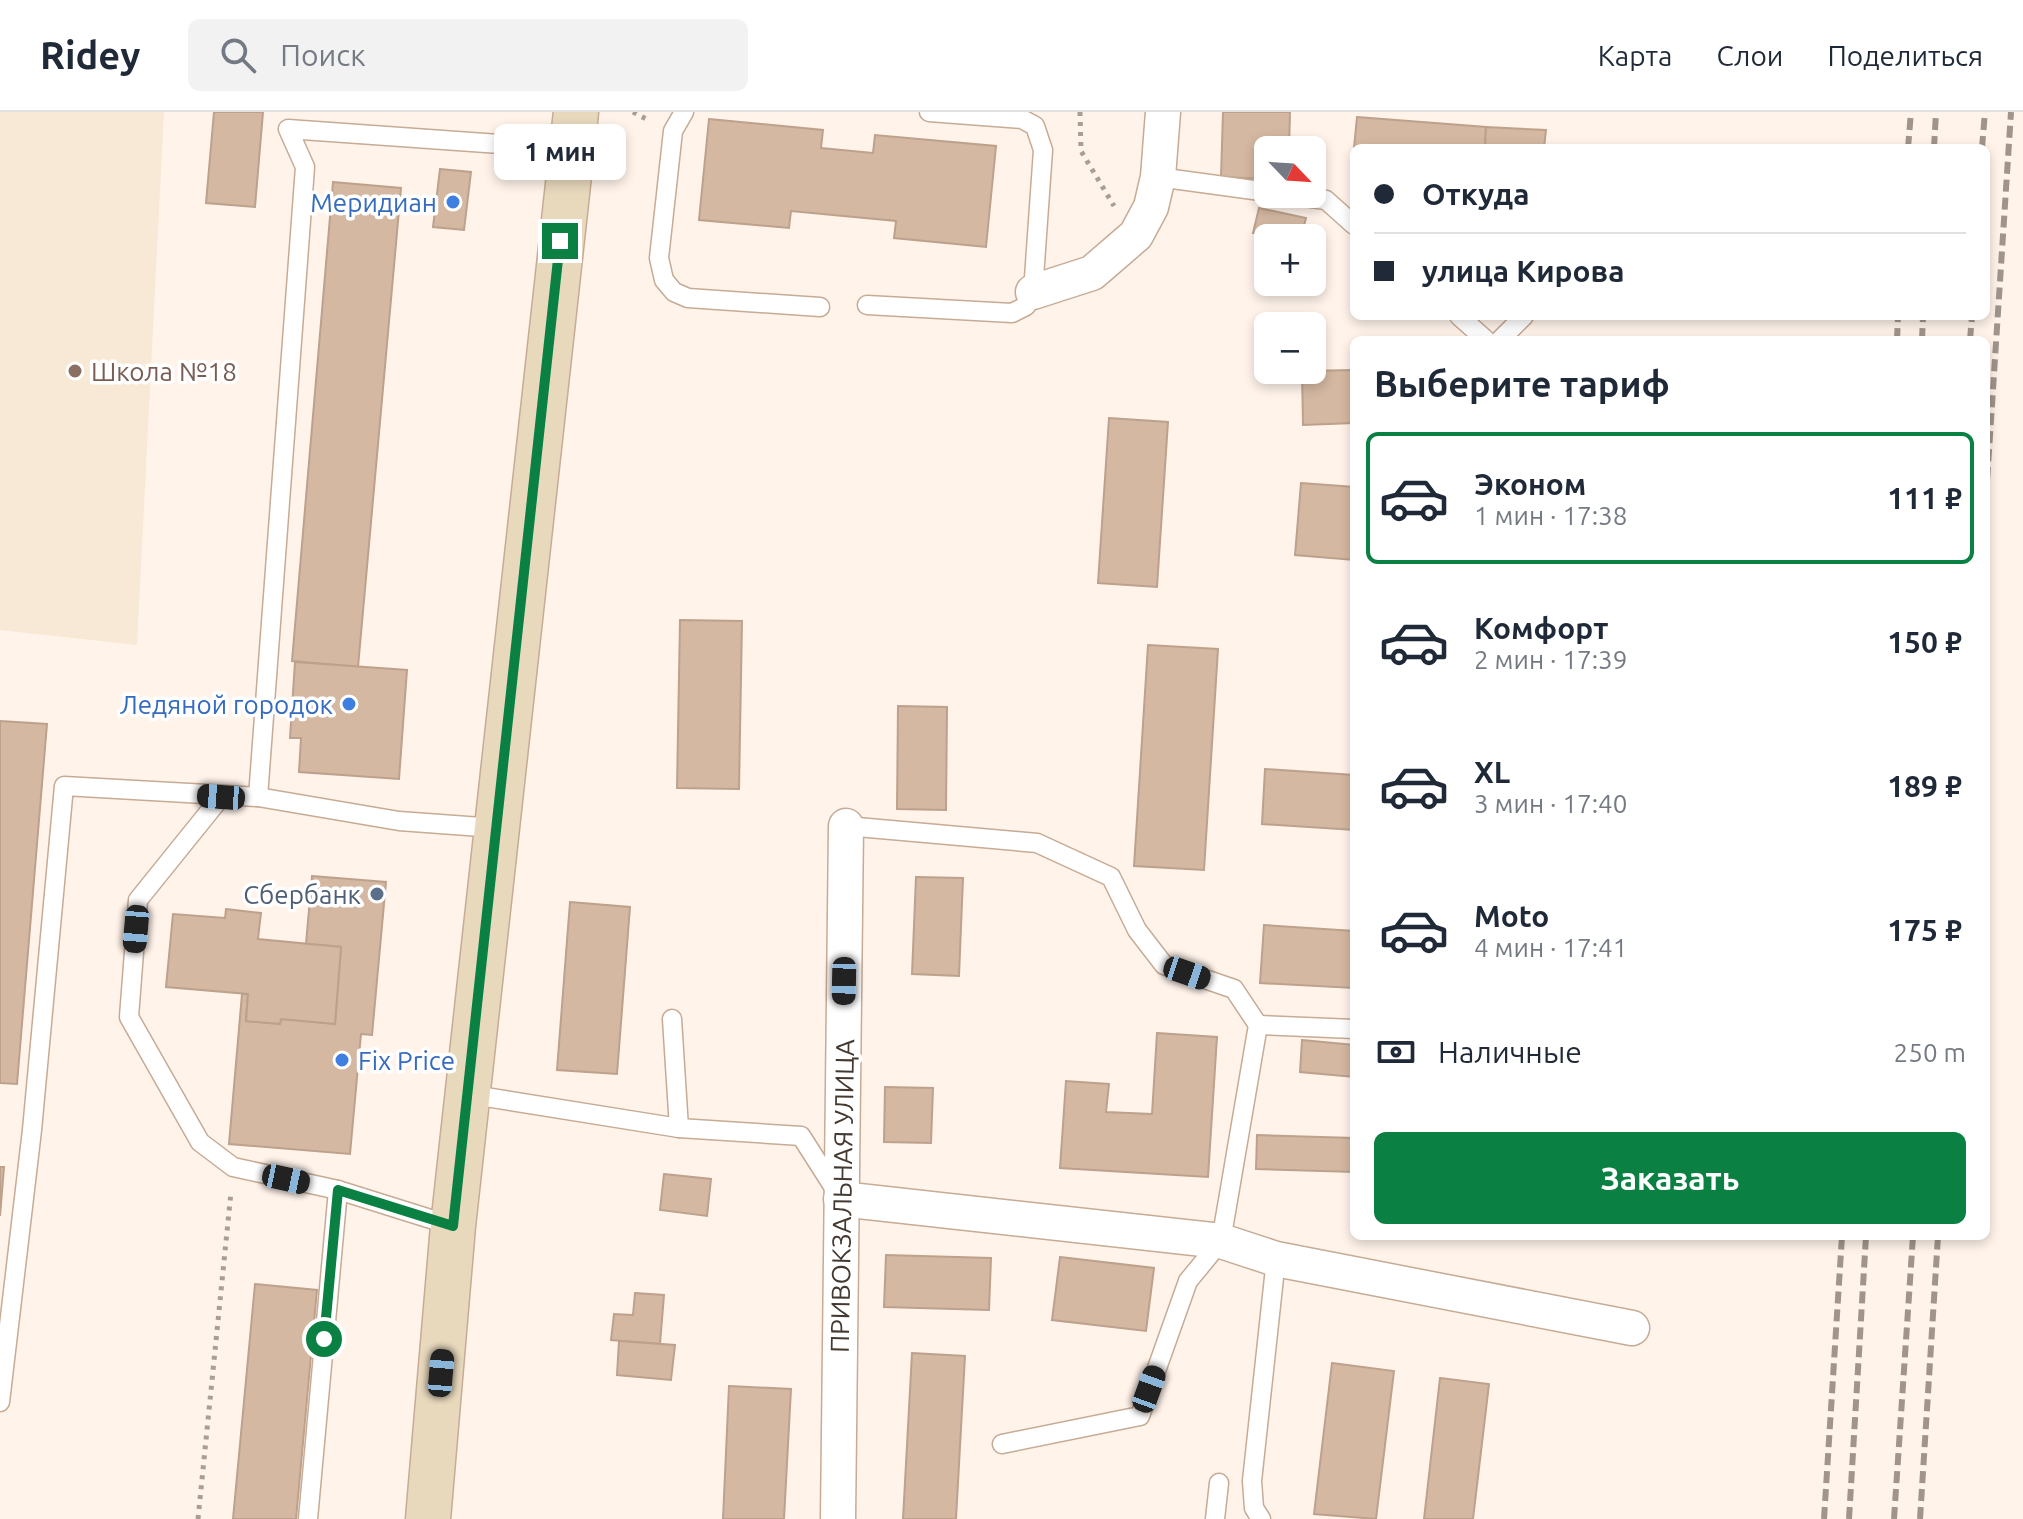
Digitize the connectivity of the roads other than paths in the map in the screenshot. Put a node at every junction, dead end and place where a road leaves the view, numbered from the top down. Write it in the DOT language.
graph roads {
  1 [pos="684,112"];
  2 [pos="929,112"];
  3 [pos="1163,112"];
  4 [pos="288,121"];
  5 [pos="573,130"];
  6 [pos="1158,177"];
  7 [pos="1254,190"];
  8 [pos="1326,200"];
  9 [pos="1350,221"];
  10 [pos="1033,292"];
  11 [pos="867,305"];
  12 [pos="820,307"];
  13 [pos="1464,320"];
  14 [pos="1520,320"];
  15 [pos="1482,336"];
  16 [pos="1504,336"];
  17 [pos="221,797"];
  18 [pos="258,797"];
  19 [pos="846,826"];
  20 [pos="495,828"];
  21 [pos="672,1019"];
  22 [pos="1258,1025"];
  23 [pos="1350,1029"];
  24 [pos="467,1094"];
  25 [pos="679,1128"];
  26 [pos="338,1190"];
  27 [pos="841,1199"];
  28 [pos="453,1226"];
  29 [pos="1221,1241"];
  30 [pos="1276,1259"];
  31 [pos="1632,1328"];
  32 [pos="0,1402"];
  33 [pos="1002,1444"];
  34 [pos="1219,1483"];
  35 [pos="308,1519"];
  36 [pos="428,1519"];
  37 [pos="838,1519"];
  38 [pos="1215,1519"];
  39 [pos="1261,1519"];
  1 -- 12 [label="lane"];
  2 -- 10 [label="lane"];
  3 -- 6 [label="street"];
  4 -- 5 [label="lane"];
  4 -- 18 [label="lane"];
  5 -- 20 [label="main road"];
  6 -- 7 [label="lane"];
  6 -- 10 [label="street"];
  8 -- 9 [label="lane"];
  10 -- 11 [label="lane"];
  13 -- 15 [label="lane"];
  14 -- 16 [label="lane"];
  17 -- 18 [label="lane"];
  17 -- 26 [label="lane"];
  17 -- 32 [label="lane"];
  18 -- 20 [label="lane"];
  19 -- 22 [label="lane"];
  19 -- 27 [label="street, ПРИВОКЗАЛЬНАЯ УЛИЦА"];
  20 -- 24 [label="main road"];
  21 -- 25 [label="lane"];
  22 -- 23 [label="lane"];
  22 -- 29 [label="lane"];
  24 -- 25 [label="lane"];
  24 -- 28 [label="main road"];
  25 -- 27 [label="lane"];
  26 -- 28 [label="lane"];
  26 -- 35 [label="lane"];
  27 -- 29 [label="street"];
  27 -- 37 [label="street, ПРИВОКЗАЛЬНАЯ УЛИЦА"];
  28 -- 36 [label="main road"];
  29 -- 30 [label="street"];
  29 -- 33 [label="lane"];
  30 -- 31 [label="street"];
  30 -- 39 [label="lane"];
  34 -- 38 [label="lane"];
}
